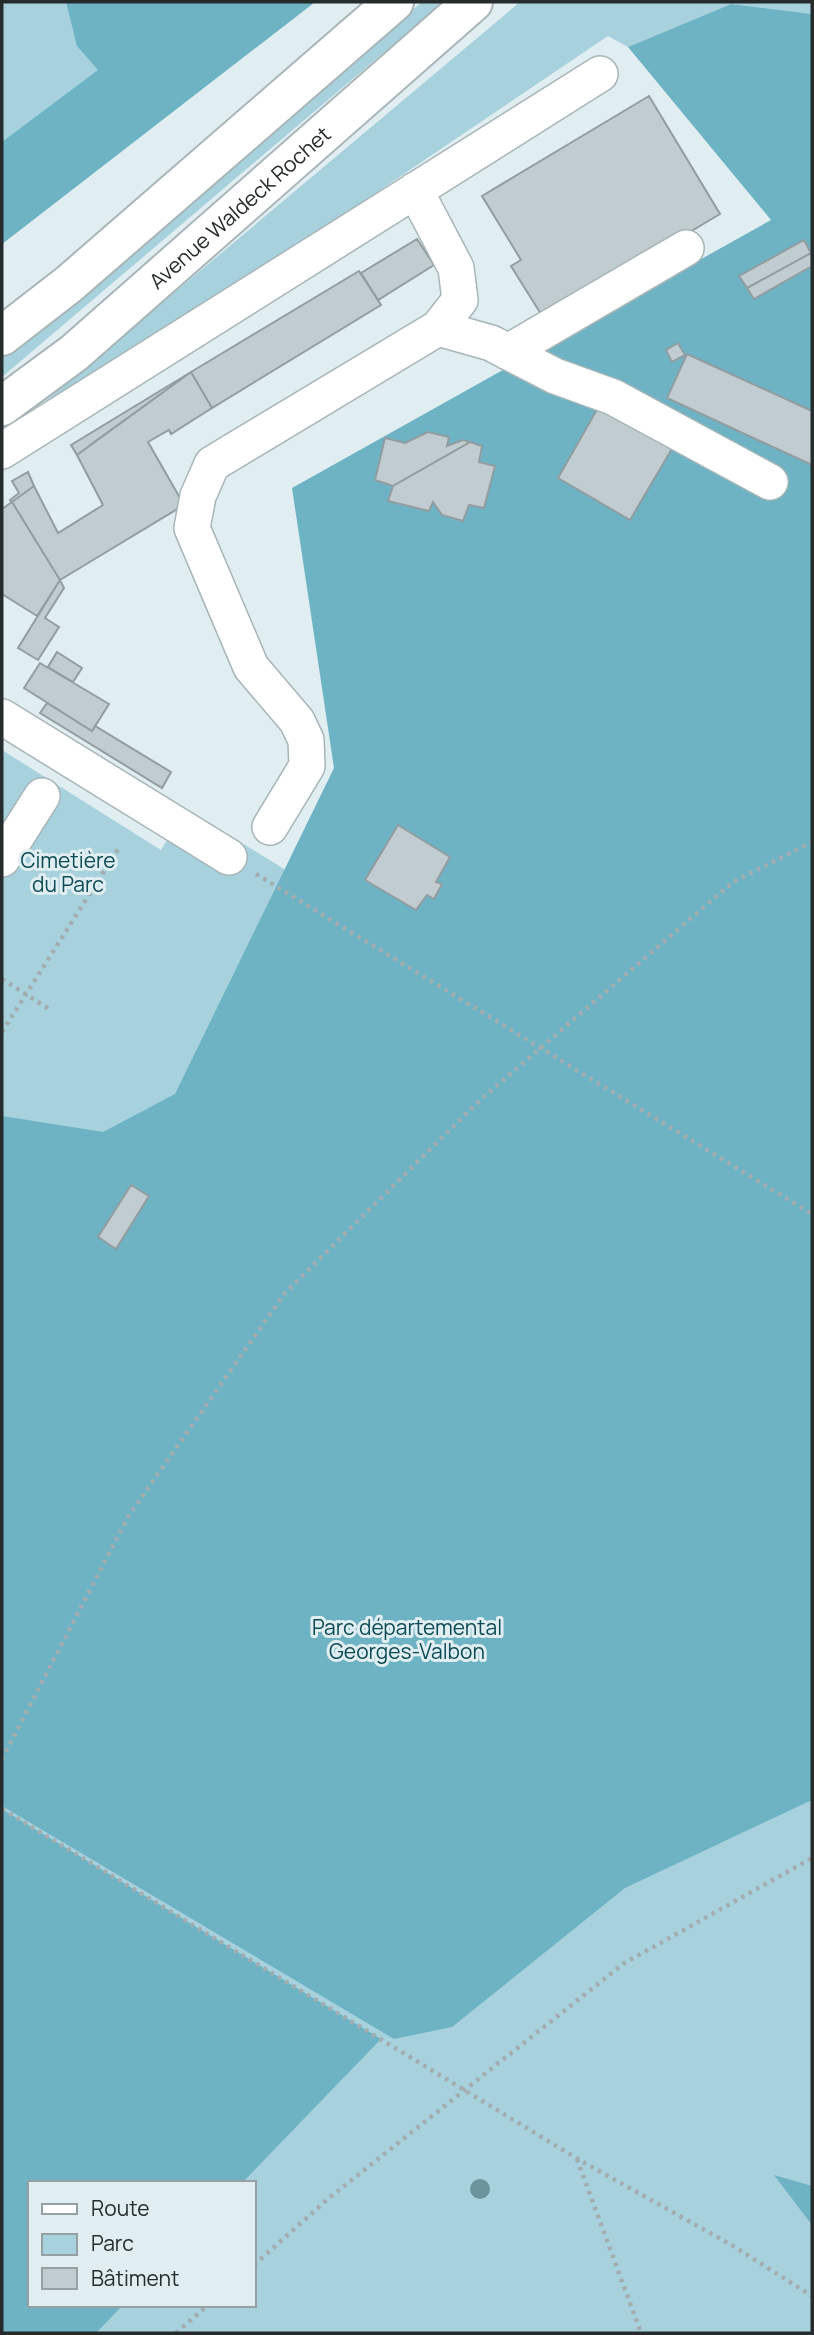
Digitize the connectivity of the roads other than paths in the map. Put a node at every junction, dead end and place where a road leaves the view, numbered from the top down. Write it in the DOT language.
graph roads {
  1 [pos="394,2"];
  2 [pos="470,4"];
  3 [pos="600,74"];
  4 [pos="415,190"];
  5 [pos="686,247"];
  6 [pos="438,328"];
  7 [pos="2,336"];
  8 [pos="509,352"];
  9 [pos="2,406"];
  10 [pos="2,451"];
  11 [pos="770,482"];
  12 [pos="2,717"];
  13 [pos="42,796"];
  14 [pos="271,827"];
  15 [pos="229,857"];
  16 [pos="2,859"];
  1 -- 7 [label="main road"];
  2 -- 9 [label="main road, Avenue Waldeck Rochet"];
  3 -- 4 [label="lane"];
  4 -- 6 [label="lane"];
  4 -- 10 [label="lane"];
  5 -- 8 [label="lane"];
  6 -- 8 [label="lane"];
  6 -- 14 [label="lane"];
  8 -- 11 [label="lane"];
  12 -- 15 [label="lane"];
  13 -- 16 [label="lane"];
}
